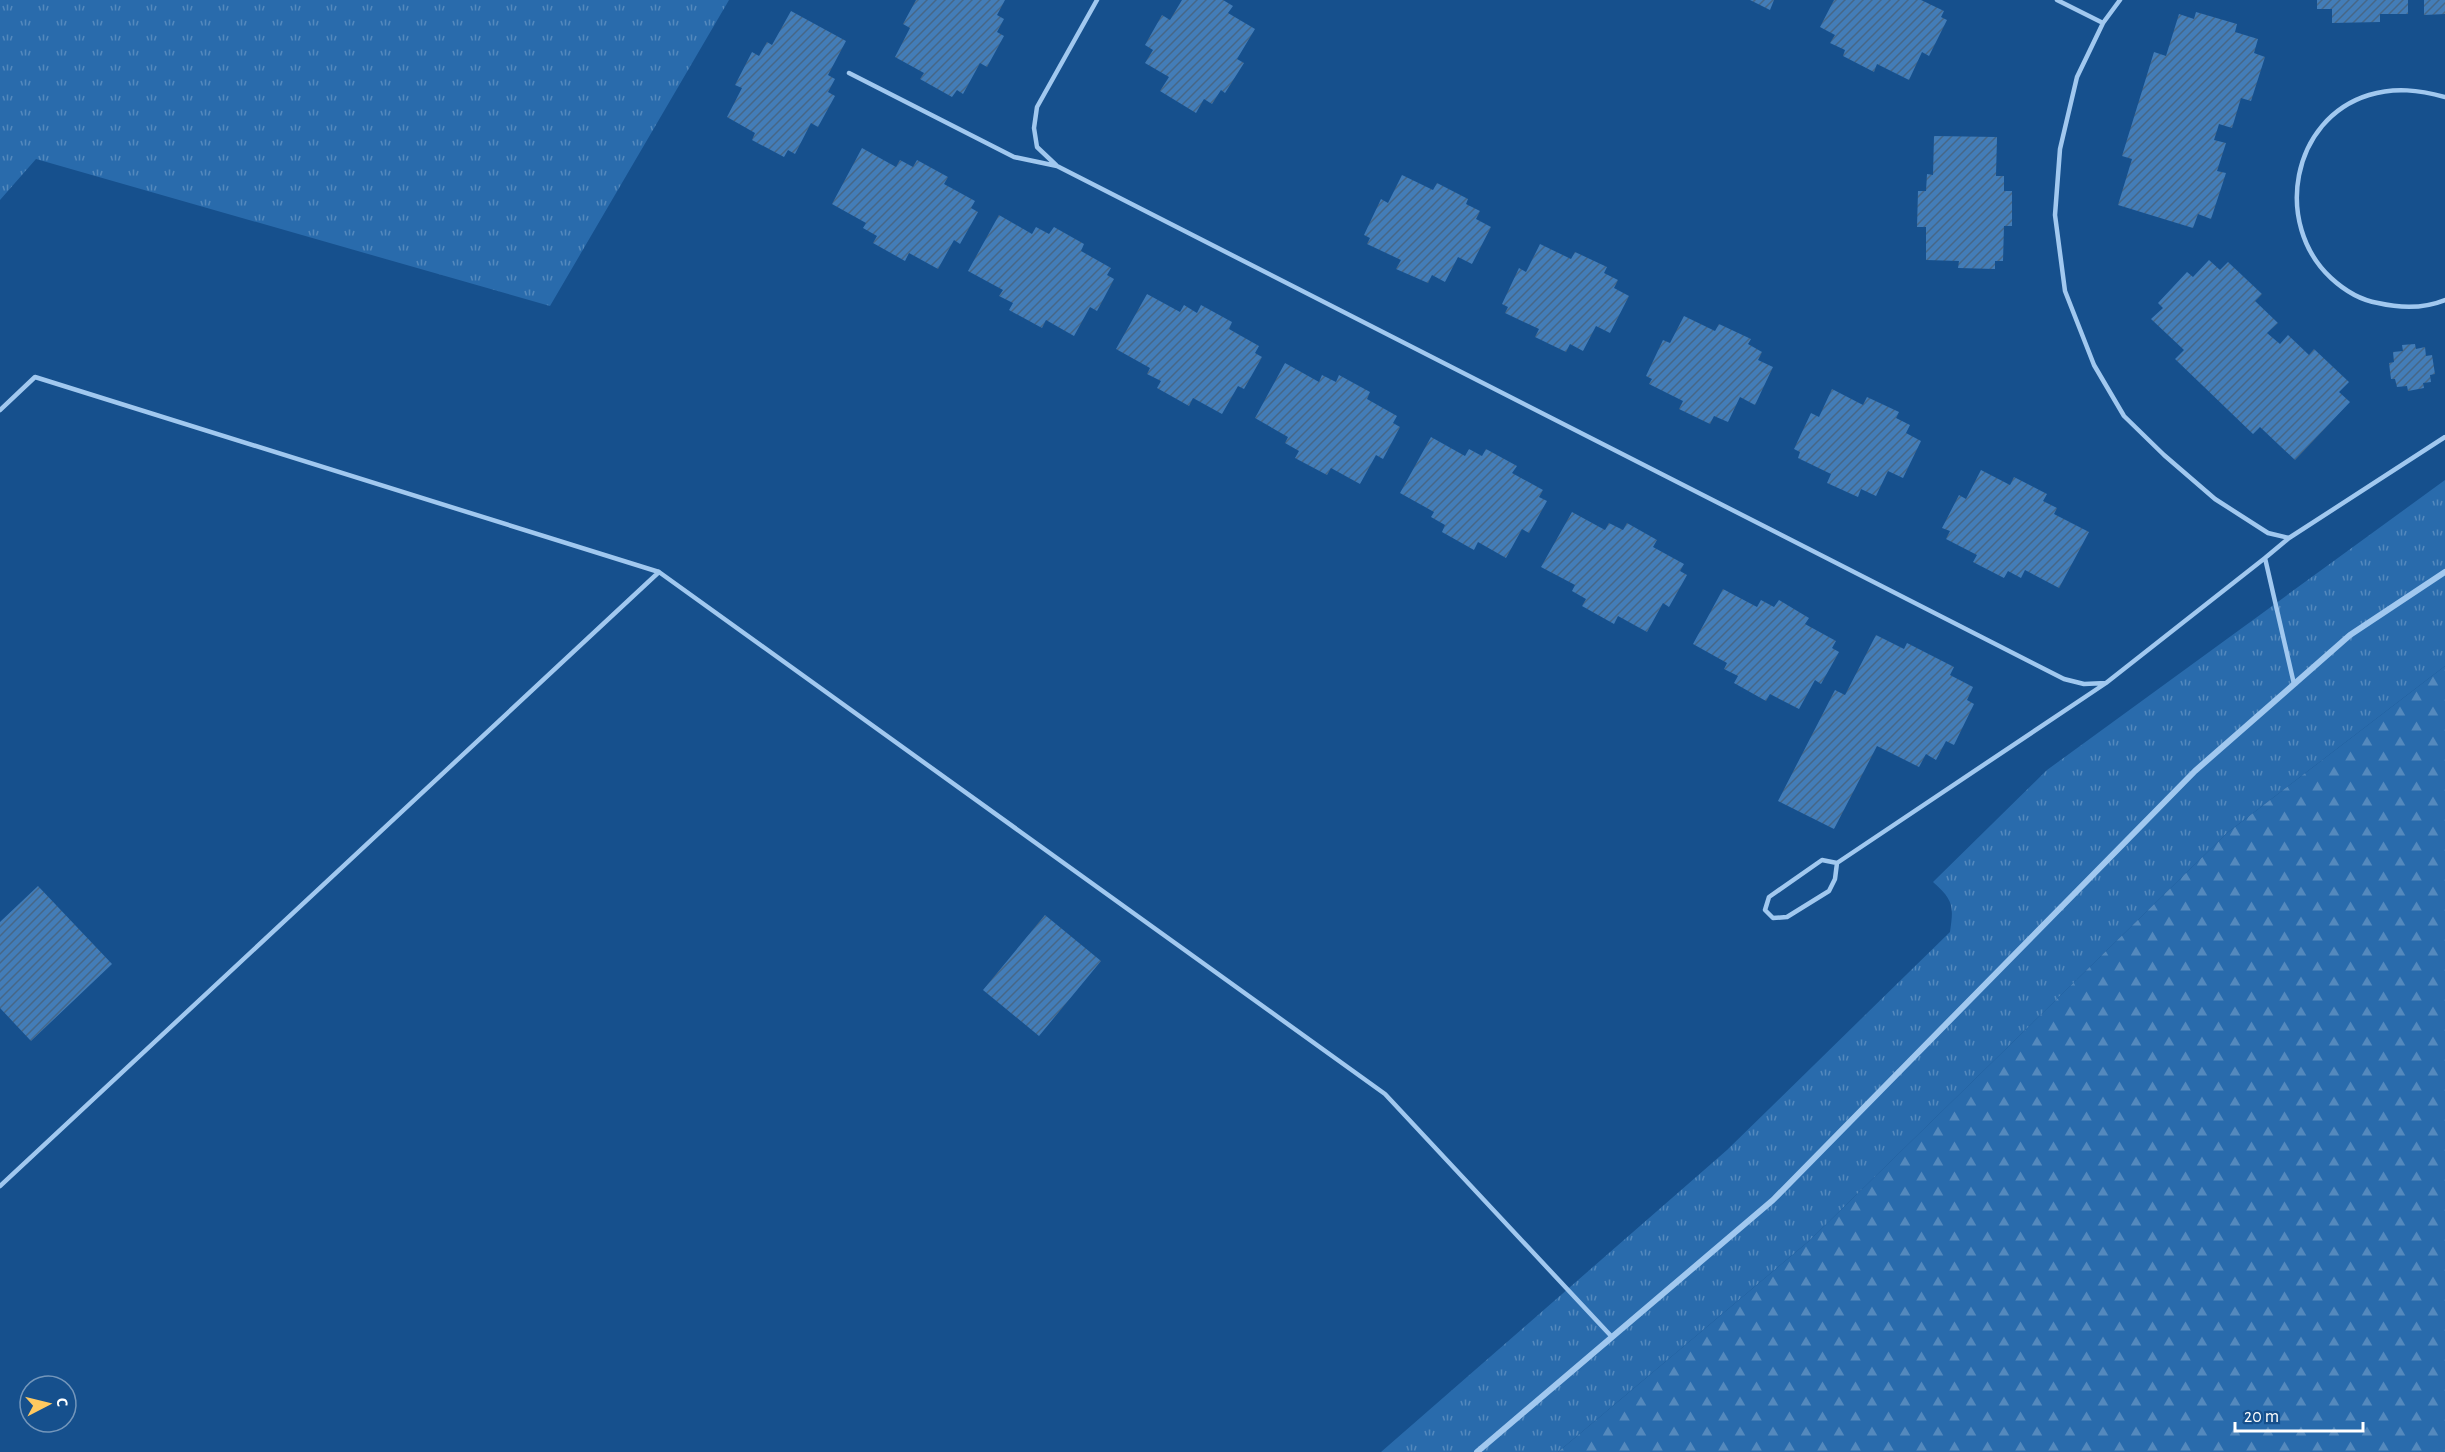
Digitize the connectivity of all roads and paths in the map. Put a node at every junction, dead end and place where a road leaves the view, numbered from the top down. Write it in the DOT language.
graph roads {
  1 [pos="1097,0"];
  2 [pos="2057,0"];
  3 [pos="2120,0"];
  4 [pos="2103,23"];
  5 [pos="849,73"];
  6 [pos="2445,97"];
  7 [pos="1057,166"];
  8 [pos="2445,300"];
  9 [pos="0,410"];
  10 [pos="2445,437"];
  11 [pos="2289,538"];
  12 [pos="2265,558"];
  13 [pos="659,572"];
  14 [pos="2445,572"];
  15 [pos="2106,683"];
  16 [pos="2294,684"];
  17 [pos="1837,863"];
  18 [pos="0,1186"];
  19 [pos="1612,1337"];
  20 [pos="1477,1452"];
  1 -- 7 [label="lane"];
  2 -- 4 [label="lane"];
  3 -- 4 [label="lane"];
  4 -- 11 [label="lane"];
  5 -- 7 [label="lane"];
  6 -- 8 [label="lane"];
  7 -- 15 [label="lane"];
  9 -- 13 [label="lane"];
  10 -- 11 [label="lane"];
  11 -- 12 [label="lane"];
  12 -- 15 [label="lane"];
  12 -- 16 [label="lane"];
  13 -- 18 [label="lane"];
  13 -- 19 [label="lane"];
  14 -- 16 [label="street"];
  15 -- 17 [label="lane"];
  16 -- 19 [label="street"];
  17 -- 17 [label="lane"];
  19 -- 20 [label="street"];
}
